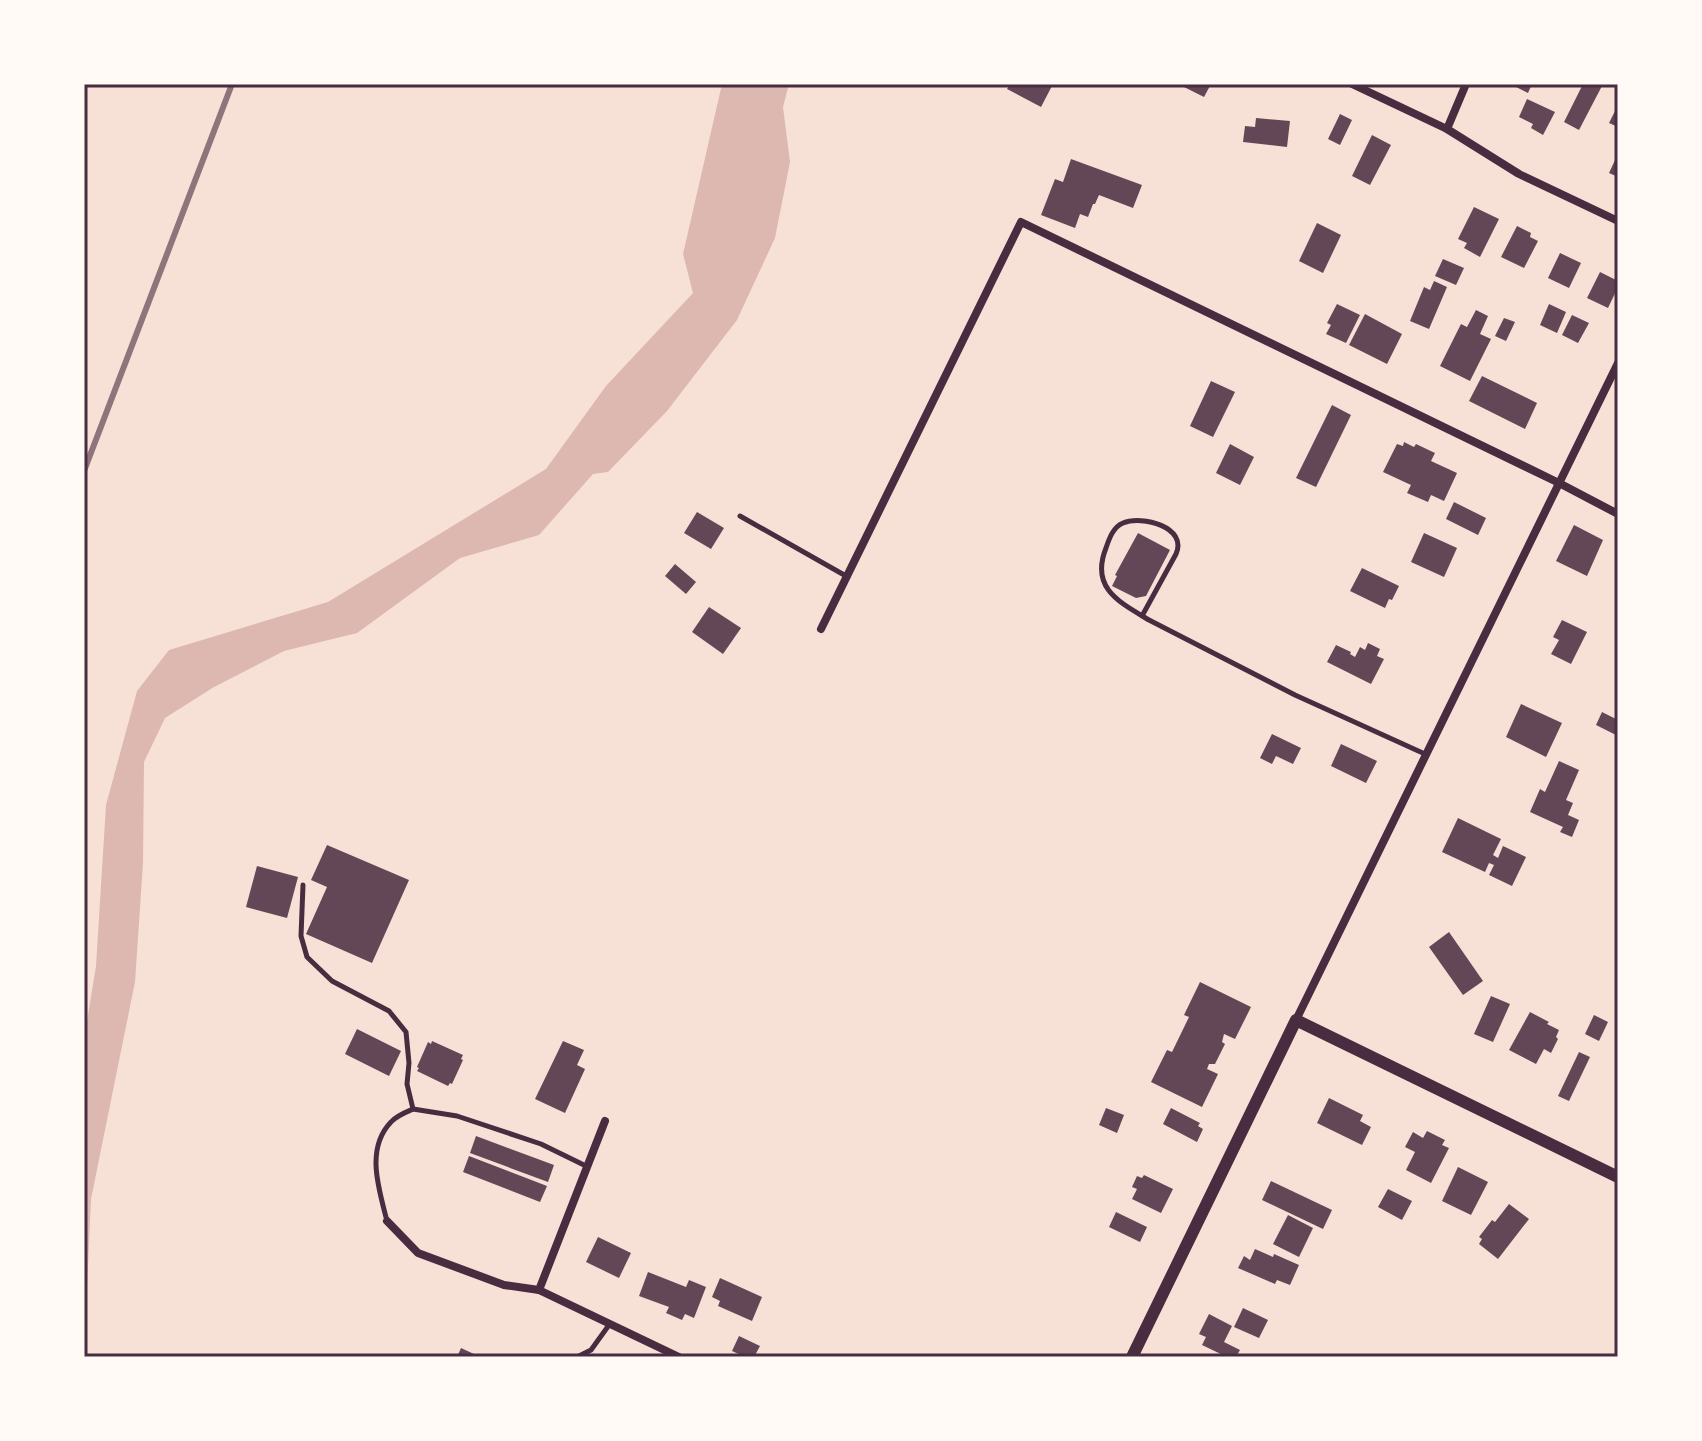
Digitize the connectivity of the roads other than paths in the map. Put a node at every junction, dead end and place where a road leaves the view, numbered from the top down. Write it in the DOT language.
graph roads {
  1 [pos="1352,84"];
  2 [pos="1466,84"];
  3 [pos="1447,129"];
  4 [pos="1618,221"];
  5 [pos="1618,363"];
  6 [pos="1559,483"];
  7 [pos="1618,514"];
  8 [pos="740,516"];
  9 [pos="847,577"];
  10 [pos="1142,616"];
  11 [pos="821,629"];
  12 [pos="1426,755"];
  13 [pos="303,885"];
  14 [pos="1296,1020"];
  15 [pos="413,1109"];
  16 [pos="605,1121"];
  17 [pos="587,1167"];
  18 [pos="1618,1177"];
  19 [pos="387,1221"];
  20 [pos="539,1290"];
  21 [pos="610,1324"];
  22 [pos="577,1357"];
  23 [pos="679,1357"];
  24 [pos="1132,1357"];
  1 -- 3 [label="street"];
  2 -- 3 [label="street"];
  3 -- 4 [label="street"];
  5 -- 6 [label="street"];
  6 -- 7 [label="street"];
  6 -- 9 [label="street"];
  6 -- 12 [label="street"];
  8 -- 9 [label="lane"];
  9 -- 11 [label="street"];
  10 -- 10 [label="lane"];
  10 -- 12 [label="lane"];
  12 -- 14 [label="street"];
  13 -- 15 [label="lane"];
  14 -- 18 [label="street"];
  14 -- 24 [label="street"];
  15 -- 17 [label="lane"];
  15 -- 19 [label="lane"];
  16 -- 17 [label="street"];
  17 -- 20 [label="street"];
  19 -- 20 [label="street"];
  20 -- 21 [label="street"];
  21 -- 22 [label="lane"];
  21 -- 23 [label="street"];
}
